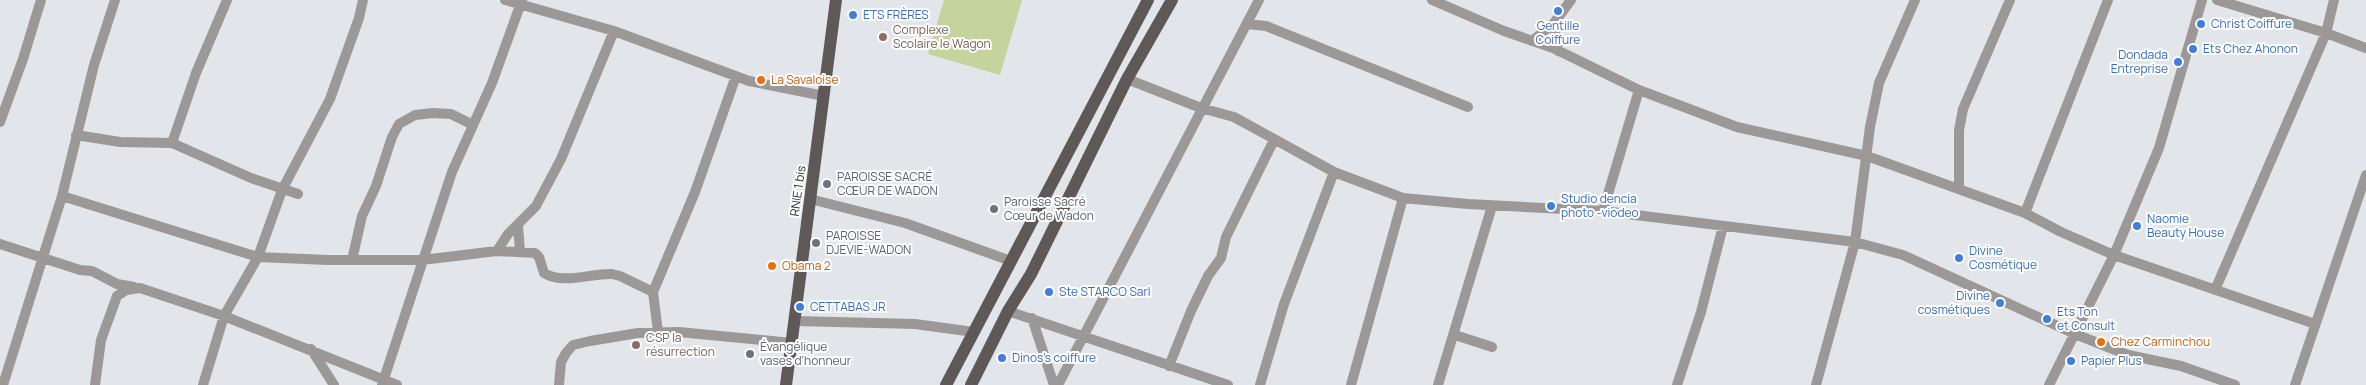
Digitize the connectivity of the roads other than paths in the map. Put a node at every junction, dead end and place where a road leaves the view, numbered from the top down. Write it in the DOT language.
graph roads {
  1 [pos="41,0"];
  2 [pos="115,0"];
  3 [pos="227,0"];
  4 [pos="363,0"];
  5 [pos="505,0"];
  6 [pos="836,0"];
  7 [pos="1148,0"];
  8 [pos="1172,0"];
  9 [pos="1432,0"];
  10 [pos="1571,0"];
  11 [pos="1914,0"];
  12 [pos="2010,0"];
  13 [pos="2108,0"];
  14 [pos="2202,0"];
  15 [pos="2217,0"];
  16 [pos="2334,0"];
  17 [pos="521,2"];
  18 [pos="1257,4"];
  19 [pos="1554,22"];
  20 [pos="1247,24"];
  21 [pos="1266,26"];
  22 [pos="614,31"];
  23 [pos="2326,33"];
  24 [pos="1532,41"];
  25 [pos="2366,48"];
  26 [pos="1558,51"];
  27 [pos="736,76"];
  28 [pos="1128,79"];
  29 [pos="1639,90"];
  30 [pos="824,96"];
  31 [pos="1468,107"];
  32 [pos="1201,108"];
  33 [pos="0,122"];
  34 [pos="474,125"];
  35 [pos="76,135"];
  36 [pos="1274,140"];
  37 [pos="172,143"];
  38 [pos="1867,156"];
  39 [pos="1334,172"];
  40 [pos="2366,175"];
  41 [pos="1959,188"];
  42 [pos="282,190"];
  43 [pos="298,194"];
  44 [pos="62,196"];
  45 [pos="1403,198"];
  46 [pos="810,199"];
  47 [pos="1492,206"];
  48 [pos="1603,211"];
  49 [pos="2025,213"];
  50 [pos="518,225"];
  51 [pos="1723,226"];
  52 [pos="1855,242"];
  53 [pos="0,244"];
  54 [pos="497,251"];
  55 [pos="520,252"];
  56 [pos="2114,255"];
  57 [pos="258,256"];
  58 [pos="43,257"];
  59 [pos="352,260"];
  60 [pos="422,260"];
  61 [pos="1011,262"];
  62 [pos="140,288"];
  63 [pos="2215,290"];
  64 [pos="653,292"];
  65 [pos="1008,311"];
  66 [pos="224,316"];
  67 [pos="1032,318"];
  68 [pos="795,321"];
  69 [pos="2315,324"];
  70 [pos="658,332"];
  71 [pos="974,332"];
  72 [pos="2075,334"];
  73 [pos="1082,335"];
  74 [pos="1455,335"];
  75 [pos="792,343"];
  76 [pos="1492,347"];
  77 [pos="311,349"];
  78 [pos="1169,366"];
  79 [pos="382,382"];
  80 [pos="3,385"];
  81 [pos="95,385"];
  82 [pos="203,385"];
  83 [pos="334,385"];
  84 [pos="397,385"];
  85 [pos="560,385"];
  86 [pos="786,385"];
  87 [pos="946,385"];
  88 [pos="971,385"];
  89 [pos="1056,385"];
  90 [pos="1228,385"];
  91 [pos="1260,385"];
  92 [pos="1351,385"];
  93 [pos="1438,385"];
  94 [pos="1677,385"];
  95 [pos="1816,385"];
  96 [pos="2049,385"];
  97 [pos="2235,385"];
  98 [pos="2295,385"];
  1 -- 33 [label="street"];
  2 -- 35 [label="street"];
  3 -- 37 [label="street"];
  4 -- 42 [label="street"];
  5 -- 17 [label="street"];
  6 -- 30 [label="main road, RNIE 1 bis"];
  7 -- 61 [label="main road"];
  8 -- 28 [label="main road"];
  9 -- 24 [label="street"];
  10 -- 19 [label="street"];
  11 -- 38 [label="street"];
  12 -- 41 [label="street"];
  13 -- 49 [label="street"];
  14 -- 56 [label="street"];
  15 -- 23 [label="street"];
  16 -- 23 [label="street"];
  17 -- 22 [label="street"];
  17 -- 34 [label="street"];
  18 -- 20 [label="street"];
  18 -- 21 [label="street"];
  19 -- 24 [label="street"];
  19 -- 26 [label="street"];
  20 -- 21 [label="street"];
  20 -- 32 [label="street"];
  21 -- 31 [label="street"];
  22 -- 27 [label="street"];
  22 -- 50 [label="street"];
  23 -- 25 [label="street"];
  23 -- 63 [label="street"];
  24 -- 26 [label="street"];
  26 -- 29 [label="street"];
  27 -- 30 [label="street"];
  27 -- 64 [label="street"];
  28 -- 32 [label="street"];
  28 -- 65 [label="main road"];
  29 -- 38 [label="street"];
  29 -- 48 [label="street"];
  30 -- 46 [label="main road, RNIE 1 bis"];
  32 -- 36 [label="street"];
  32 -- 73 [label="street"];
  34 -- 59 [label="street"];
  34 -- 60 [label="street"];
  35 -- 37 [label="street"];
  35 -- 44 [label="street"];
  36 -- 39 [label="street"];
  36 -- 78 [label="street"];
  37 -- 42 [label="street"];
  38 -- 41 [label="street"];
  38 -- 52 [label="street"];
  39 -- 45 [label="street"];
  39 -- 91 [label="street"];
  40 -- 69 [label="street"];
  41 -- 49 [label="street"];
  42 -- 43 [label="street"];
  42 -- 57 [label="street"];
  44 -- 57 [label="street"];
  44 -- 58 [label="street"];
  45 -- 47 [label="street"];
  45 -- 92 [label="street"];
  46 -- 61 [label="street"];
  46 -- 68 [label="main road, RNIE 1 bis"];
  47 -- 48 [label="street"];
  47 -- 74 [label="street"];
  48 -- 51 [label="street"];
  49 -- 56 [label="street"];
  50 -- 54 [label="street"];
  50 -- 55 [label="street"];
  51 -- 52 [label="street"];
  51 -- 94 [label="street"];
  52 -- 72 [label="street"];
  52 -- 95 [label="street"];
  53 -- 58 [label="street"];
  54 -- 55 [label="street"];
  54 -- 60 [label="street"];
  55 -- 64 [label="street"];
  56 -- 63 [label="street"];
  56 -- 72 [label="street"];
  57 -- 59 [label="street"];
  57 -- 66 [label="street"];
  58 -- 62 [label="street"];
  58 -- 80 [label="street"];
  59 -- 60 [label="street"];
  60 -- 79 [label="street"];
  61 -- 71 [label="main road"];
  62 -- 66 [label="street"];
  62 -- 81 [label="street"];
  63 -- 69 [label="street"];
  64 -- 70 [label="street"];
  65 -- 67 [label="street"];
  65 -- 88 [label="main road"];
  66 -- 77 [label="street"];
  66 -- 82 [label="street"];
  67 -- 73 [label="street"];
  67 -- 89 [label="street"];
  68 -- 71 [label="street"];
  68 -- 75 [label="main road, RNIE 1 bis"];
  69 -- 98 [label="street"];
  70 -- 75 [label="street"];
  70 -- 85 [label="street"];
  71 -- 87 [label="main road"];
  72 -- 96 [label="street"];
  72 -- 97 [label="street"];
  73 -- 78 [label="street"];
  73 -- 89 [label="street"];
  74 -- 76 [label="street"];
  74 -- 93 [label="street"];
  75 -- 86 [label="main road, RNIE 1 bis"];
  77 -- 79 [label="street"];
  77 -- 83 [label="street"];
  78 -- 90 [label="street"];
  79 -- 84 [label="street"];
}
